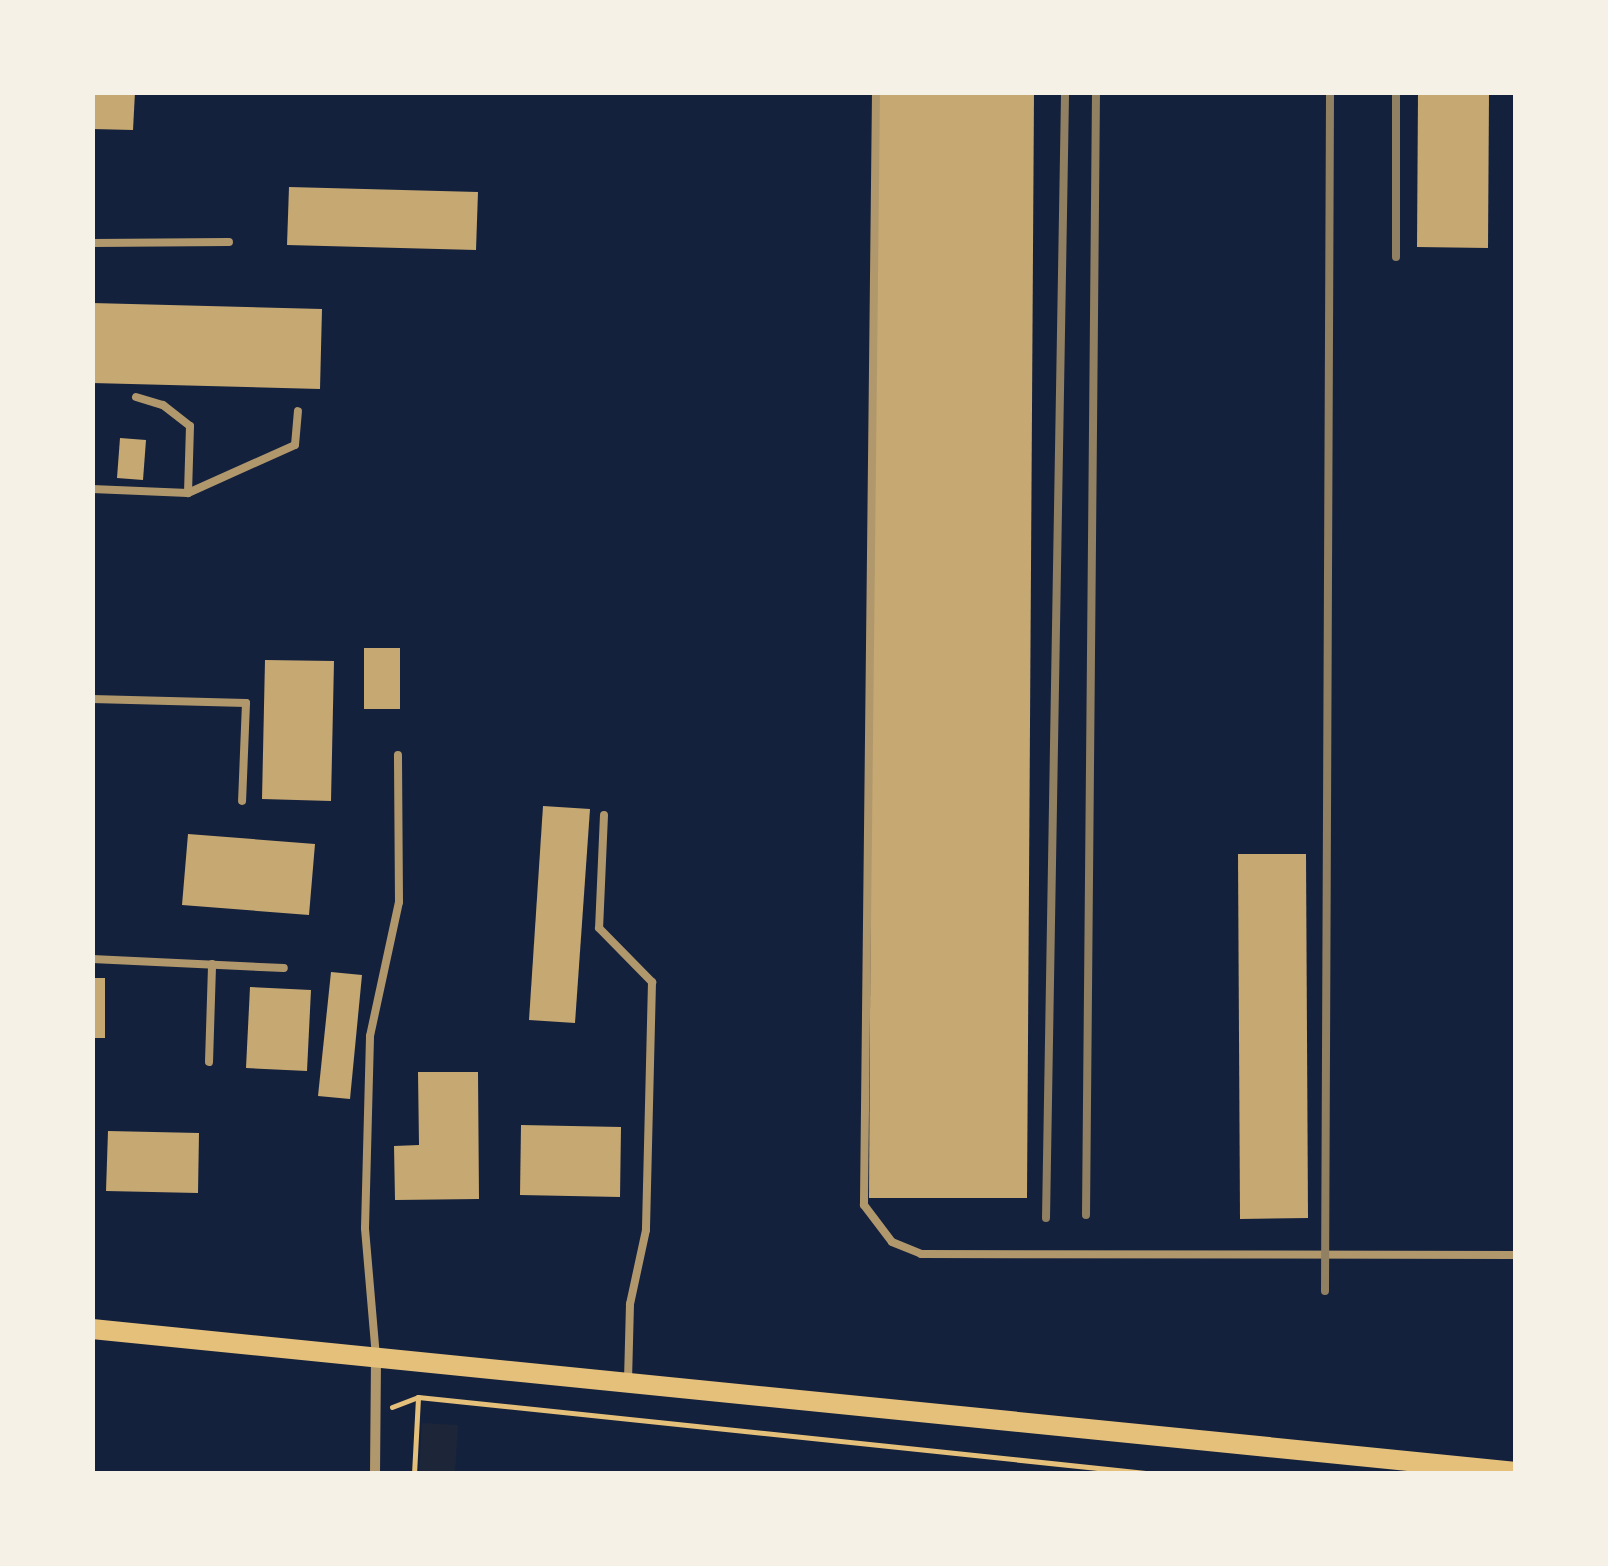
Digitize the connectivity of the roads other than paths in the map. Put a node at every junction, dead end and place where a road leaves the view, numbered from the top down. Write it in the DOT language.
graph roads {
  1 [pos="876,92"];
  2 [pos="230,242"];
  3 [pos="92,243"];
  4 [pos="136,396"];
  5 [pos="298,412"];
  6 [pos="92,489"];
  7 [pos="188,493"];
  8 [pos="92,698"];
  9 [pos="398,755"];
  10 [pos="242,801"];
  11 [pos="604,815"];
  12 [pos="92,959"];
  13 [pos="212,964"];
  14 [pos="284,968"];
  15 [pos="209,1062"];
  16 [pos="1516,1255"];
  17 [pos="92,1330"];
  18 [pos="376,1357"];
  19 [pos="628,1382"];
  20 [pos="1516,1472"];
  21 [pos="374,1474"];
  1 -- 16 [label="lane"];
  2 -- 3 [label="lane"];
  4 -- 7 [label="lane"];
  5 -- 7 [label="lane"];
  6 -- 7 [label="lane"];
  8 -- 10 [label="lane"];
  9 -- 18 [label="lane"];
  11 -- 19 [label="lane"];
  12 -- 13 [label="lane"];
  13 -- 14 [label="lane"];
  13 -- 15 [label="lane"];
  17 -- 18 [label="main road"];
  18 -- 19 [label="main road"];
  18 -- 21 [label="street"];
  19 -- 20 [label="main road"];
}
